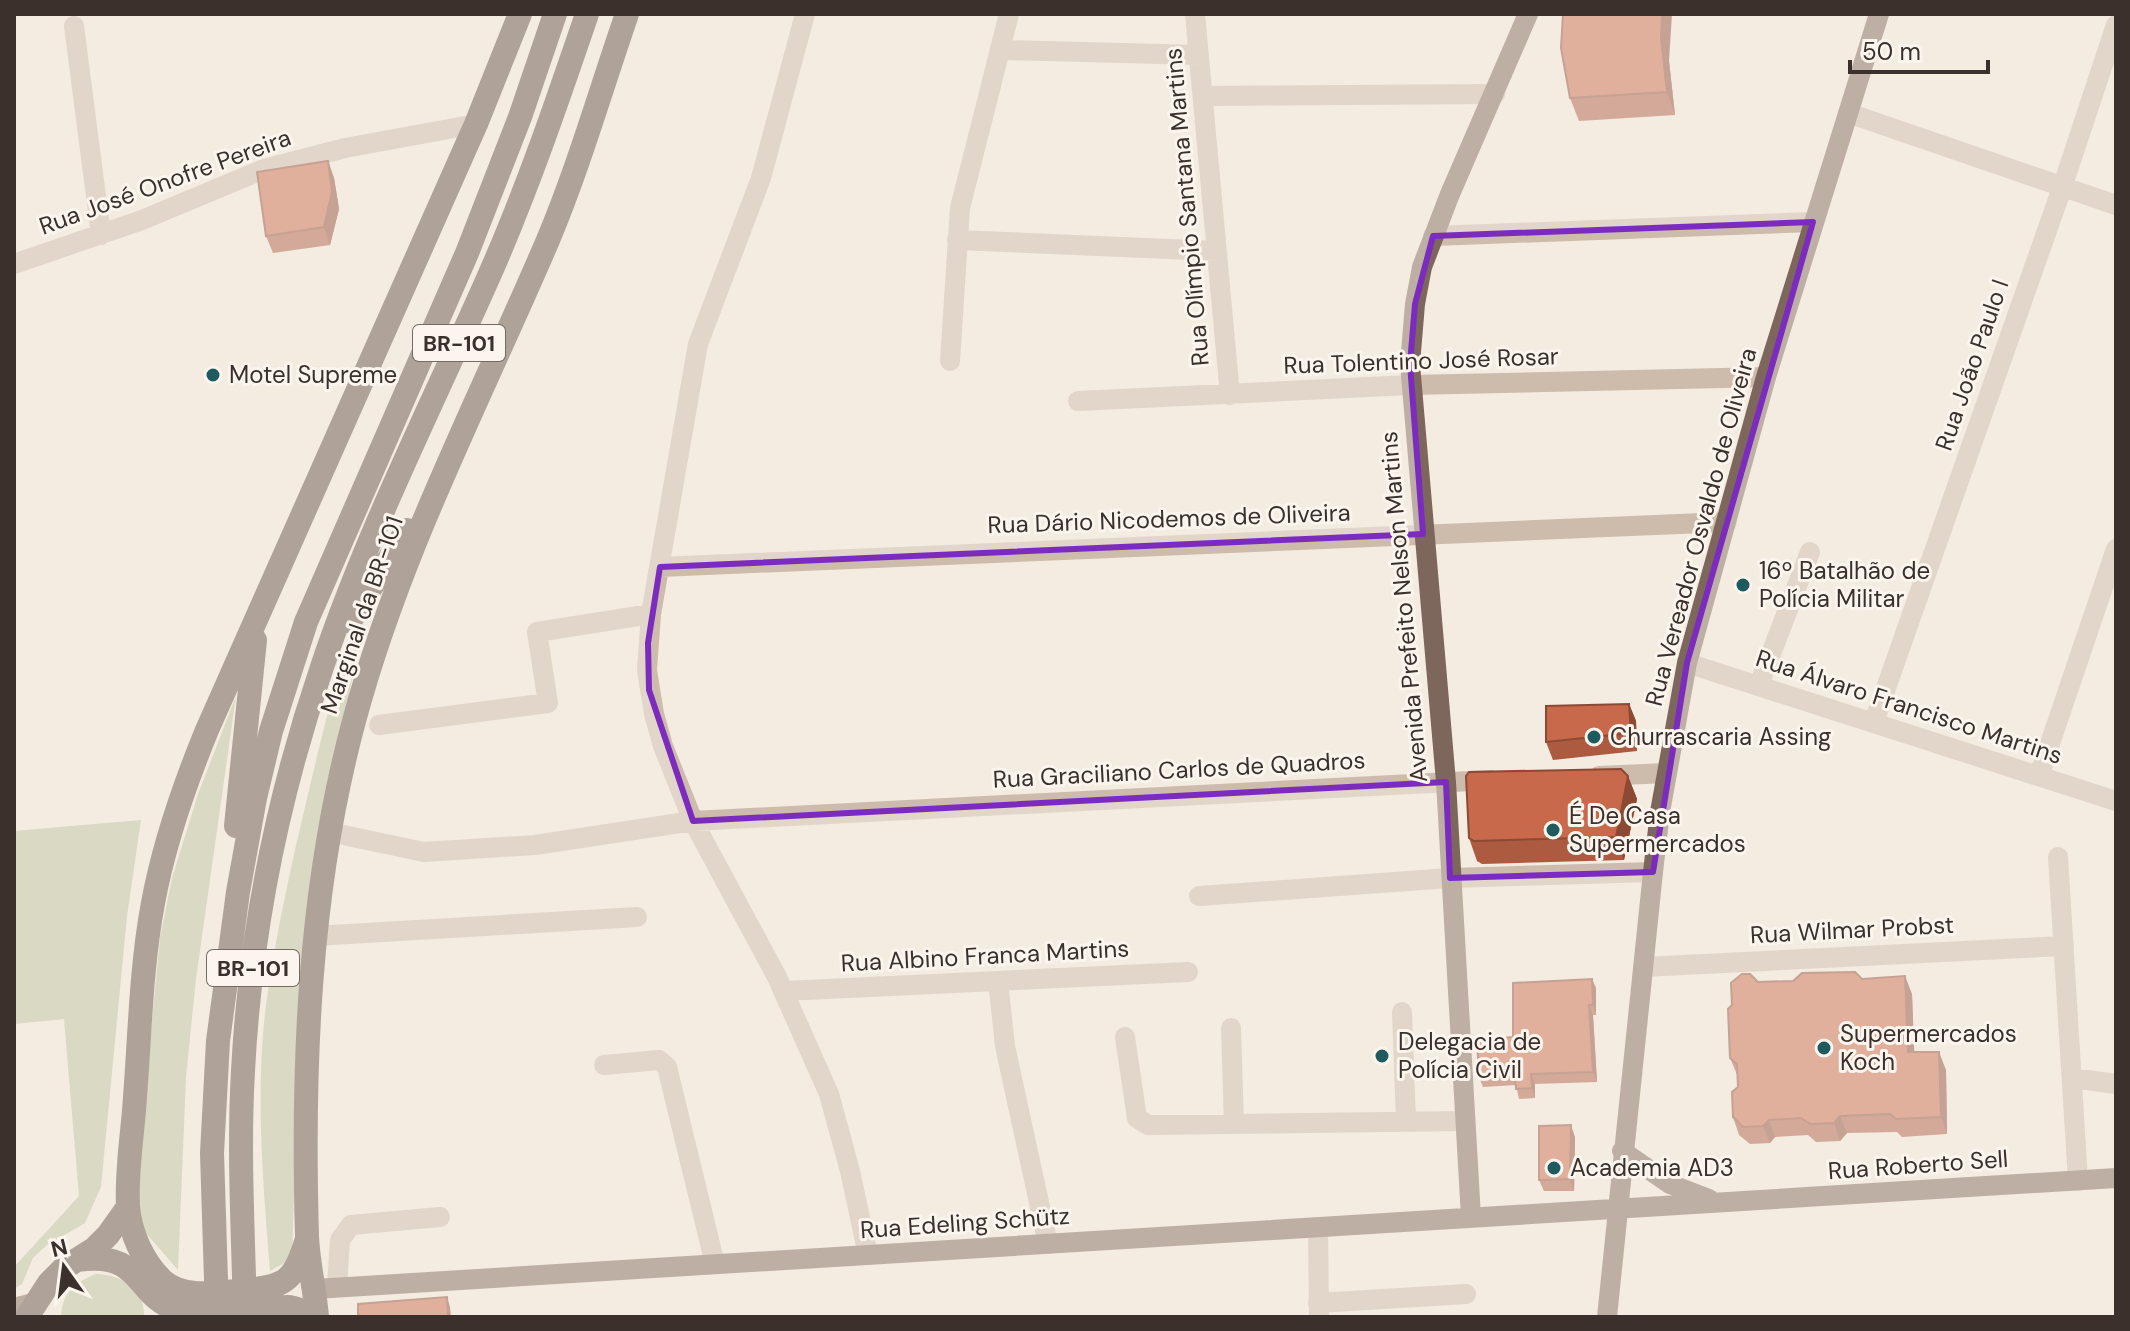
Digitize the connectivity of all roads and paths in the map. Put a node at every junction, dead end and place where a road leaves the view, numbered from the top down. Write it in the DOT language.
graph roads {
  1 [pos="520,14"];
  2 [pos="555,14"];
  3 [pos="587,14"];
  4 [pos="627,14"];
  5 [pos="805,14"];
  6 [pos="1009,14"];
  7 [pos="1195,14"];
  8 [pos="1528,14"];
  9 [pos="1879,14"];
  10 [pos="2116,25"];
  11 [pos="74,26"];
  12 [pos="1002,50"];
  13 [pos="1199,55"];
  14 [pos="1495,94"];
  15 [pos="1203,96"];
  16 [pos="1848,113"];
  17 [pos="476,124"];
  18 [pos="2062,188"];
  19 [pos="2116,205"];
  20 [pos="1813,222"];
  21 [pos="101,235"];
  22 [pos="1433,236"];
  23 [pos="957,240"];
  24 [pos="1216,251"];
  25 [pos="14,264"];
  26 [pos="950,361"];
  27 [pos="1766,377"];
  28 [pos="1410,385"];
  29 [pos="1230,395"];
  30 [pos="1078,401"];
  31 [pos="448,462"];
  32 [pos="1727,522"];
  33 [pos="1423,534"];
  34 [pos="2116,549"];
  35 [pos="1810,552"];
  36 [pos="660,567"];
  37 [pos="259,610"];
  38 [pos="651,614"];
  39 [pos="1687,663"];
  40 [pos="322,667"];
  41 [pos="1759,685"];
  42 [pos="1874,722"];
  43 [pos="379,725"];
  44 [pos="1667,773"];
  45 [pos="1578,776"];
  46 [pos="2039,776"];
  47 [pos="1518,779"];
  48 [pos="1446,782"];
  49 [pos="2116,801"];
  50 [pos="693,821"];
  51 [pos="329,832"];
  52 [pos="2058,857"];
  53 [pos="1653,872"];
  54 [pos="1450,878"];
  55 [pos="1199,896"];
  56 [pos="637,917"];
  57 [pos="315,936"];
  58 [pos="2064,946"];
  59 [pos="1643,967"];
  60 [pos="1188,972"];
  61 [pos="998,981"];
  62 [pos="784,991"];
  63 [pos="1402,1012"];
  64 [pos="1231,1028"];
  65 [pos="1125,1037"];
  66 [pos="218,1041"];
  67 [pos="604,1065"];
  68 [pos="2072,1078"];
  69 [pos="2116,1084"];
  70 [pos="1465,1121"];
  71 [pos="1406,1122"];
  72 [pos="1234,1124"];
  73 [pos="1622,1151"];
  74 [pos="2116,1178"];
  75 [pos="2078,1181"];
  76 [pos="1723,1203"];
  77 [pos="128,1207"];
  78 [pos="1619,1209"];
  79 [pos="440,1217"];
  80 [pos="1471,1217"];
  81 [pos="1318,1227"];
  82 [pos="307,1239"];
  83 [pos="1048,1244"];
  84 [pos="868,1255"];
  85 [pos="78,1260"];
  86 [pos="715,1264"];
  87 [pos="326,1288"];
  88 [pos="1466,1294"];
  89 [pos="1318,1310"];
  90 [pos="30,1311"];
  91 [pos="202,1315"];
  92 [pos="249,1317"];
  93 [pos="307,1317"];
  94 [pos="317,1317"];
  95 [pos="1607,1317"];
  1 -- 17 [label="highway"];
  2 -- 66 [label="highway, BR-101"];
  3 -- 40 [label="highway, BR-101"];
  4 -- 31 [label="highway, Marginal da BR-101"];
  5 -- 36 [label="street"];
  6 -- 12 [label="street"];
  7 -- 13 [label="street, Rua Olímpio Santana Martins"];
  8 -- 14 [label="main road, Avenida Prefeito Nelson Martins"];
  9 -- 16 [label="main road, Rua Vereador Osvaldo de Oliveira"];
  10 -- 18 [label="street, Rua João Paulo I"];
  11 -- 21 [label="street"];
  12 -- 13 [label="street"];
  12 -- 23 [label="street"];
  13 -- 15 [label="street, Rua Olímpio Santana Martins"];
  14 -- 15 [label="street"];
  14 -- 22 [label="main road, Avenida Prefeito Nelson Martins"];
  15 -- 24 [label="street, Rua Olímpio Santana Martins"];
  16 -- 18 [label="street"];
  16 -- 20 [label="main road, Rua Vereador Osvaldo de Oliveira"];
  17 -- 21 [label="street, Rua José Onofre Pereira"];
  17 -- 37 [label="highway"];
  18 -- 19 [label="street"];
  18 -- 42 [label="street, Rua João Paulo I"];
  20 -- 22 [label="street"];
  20 -- 27 [label="main road, Rua Vereador Osvaldo de Oliveira"];
  21 -- 25 [label="street, Rua José Onofre Pereira"];
  22 -- 28 [label="main road, Avenida Prefeito Nelson Martins"];
  23 -- 24 [label="street"];
  23 -- 26 [label="street"];
  24 -- 29 [label="street, Rua Olímpio Santana Martins"];
  27 -- 28 [label="street, Rua Tolentino José Rosar"];
  27 -- 32 [label="main road, Rua Vereador Osvaldo de Oliveira"];
  28 -- 29 [label="street, Rua Tolentino José Rosar"];
  28 -- 33 [label="main road, Avenida Prefeito Nelson Martins"];
  29 -- 30 [label="street, Rua Tolentino José Rosar"];
  31 -- 40 [label="highway"];
  31 -- 51 [label="highway, Marginal da BR-101"];
  32 -- 33 [label="street, Rua Dário Nicodemos de Oliveira"];
  32 -- 39 [label="main road, Rua Vereador Osvaldo de Oliveira"];
  33 -- 36 [label="street, Rua Dário Nicodemos de Oliveira"];
  33 -- 48 [label="main road, Avenida Prefeito Nelson Martins"];
  34 -- 46 [label="street"];
  35 -- 41 [label="street"];
  36 -- 38 [label="street"];
  37 -- 66 [label="highway"];
  37 -- 77 [label="highway"];
  38 -- 43 [label="street"];
  38 -- 50 [label="street"];
  39 -- 41 [label="street, Rua Álvaro Francisco Martins"];
  39 -- 44 [label="main road, Rua Vereador Osvaldo de Oliveira"];
  40 -- 92 [label="highway, BR-101, bridge"];
  41 -- 42 [label="street, Rua Álvaro Francisco Martins"];
  42 -- 46 [label="street, Rua Álvaro Francisco Martins"];
  44 -- 45 [label="street"];
  44 -- 53 [label="main road, Rua Vereador Osvaldo de Oliveira"];
  46 -- 49 [label="street, Rua Álvaro Francisco Martins"];
  47 -- 48 [label="street, Rua Graciliano Carlos de Quadros"];
  48 -- 50 [label="street, Rua Graciliano Carlos de Quadros"];
  48 -- 54 [label="main road, Avenida Prefeito Nelson Martins"];
  50 -- 51 [label="street, Rua Graciliano Carlos de Quadros"];
  50 -- 62 [label="street"];
  51 -- 57 [label="highway, Marginal da BR-101"];
  52 -- 58 [label="street"];
  53 -- 54 [label="street"];
  53 -- 59 [label="main road, Rua Vereador Osvaldo de Oliveira"];
  54 -- 55 [label="street"];
  54 -- 70 [label="main road, Avenida Prefeito Nelson Martins"];
  56 -- 57 [label="street"];
  57 -- 82 [label="highway, Marginal da BR-101"];
  58 -- 59 [label="street, Rua Wilmar Probst"];
  58 -- 68 [label="street"];
  59 -- 73 [label="main road, Rua Vereador Osvaldo de Oliveira"];
  60 -- 61 [label="street, Rua Albino Franca Martins"];
  61 -- 62 [label="street, Rua Albino Franca Martins"];
  61 -- 83 [label="street"];
  62 -- 84 [label="street"];
  63 -- 71 [label="street"];
  64 -- 72 [label="street"];
  65 -- 72 [label="street"];
  66 -- 91 [label="highway, BR-101, bridge"];
  67 -- 86 [label="street"];
  68 -- 69 [label="street"];
  68 -- 75 [label="street"];
  70 -- 71 [label="street"];
  70 -- 80 [label="main road, Avenida Prefeito Nelson Martins"];
  71 -- 72 [label="street"];
  73 -- 76 [label="main road, Rua Roberto Sell"];
  73 -- 78 [label="main road, Rua Vereador Osvaldo de Oliveira"];
  74 -- 75 [label="main road, Rua Roberto Sell"];
  75 -- 76 [label="main road, Rua Roberto Sell"];
  76 -- 78 [label="main road, Rua Roberto Sell"];
  77 -- 82 [label="highway"];
  77 -- 85 [label="highway"];
  78 -- 80 [label="main road, Rua Edeling Schütz"];
  78 -- 95 [label="main road, Rua Vereador Osvaldo de Oliveira"];
  79 -- 87 [label="street"];
  80 -- 81 [label="main road, Rua Edeling Schütz"];
  81 -- 83 [label="main road, Rua Edeling Schütz"];
  81 -- 89 [label="street"];
  82 -- 87 [label="highway, Marginal da BR-101"];
  83 -- 84 [label="main road, Rua Edeling Schütz"];
  84 -- 86 [label="main road, Rua Edeling Schütz"];
  85 -- 90 [label="highway"];
  85 -- 91 [label="highway"];
  86 -- 87 [label="main road, Rua Edeling Schütz"];
  87 -- 94 [label="highway, Marginal da BR-101"];
  88 -- 89 [label="street"];
  91 -- 93 [label="highway"];
}
